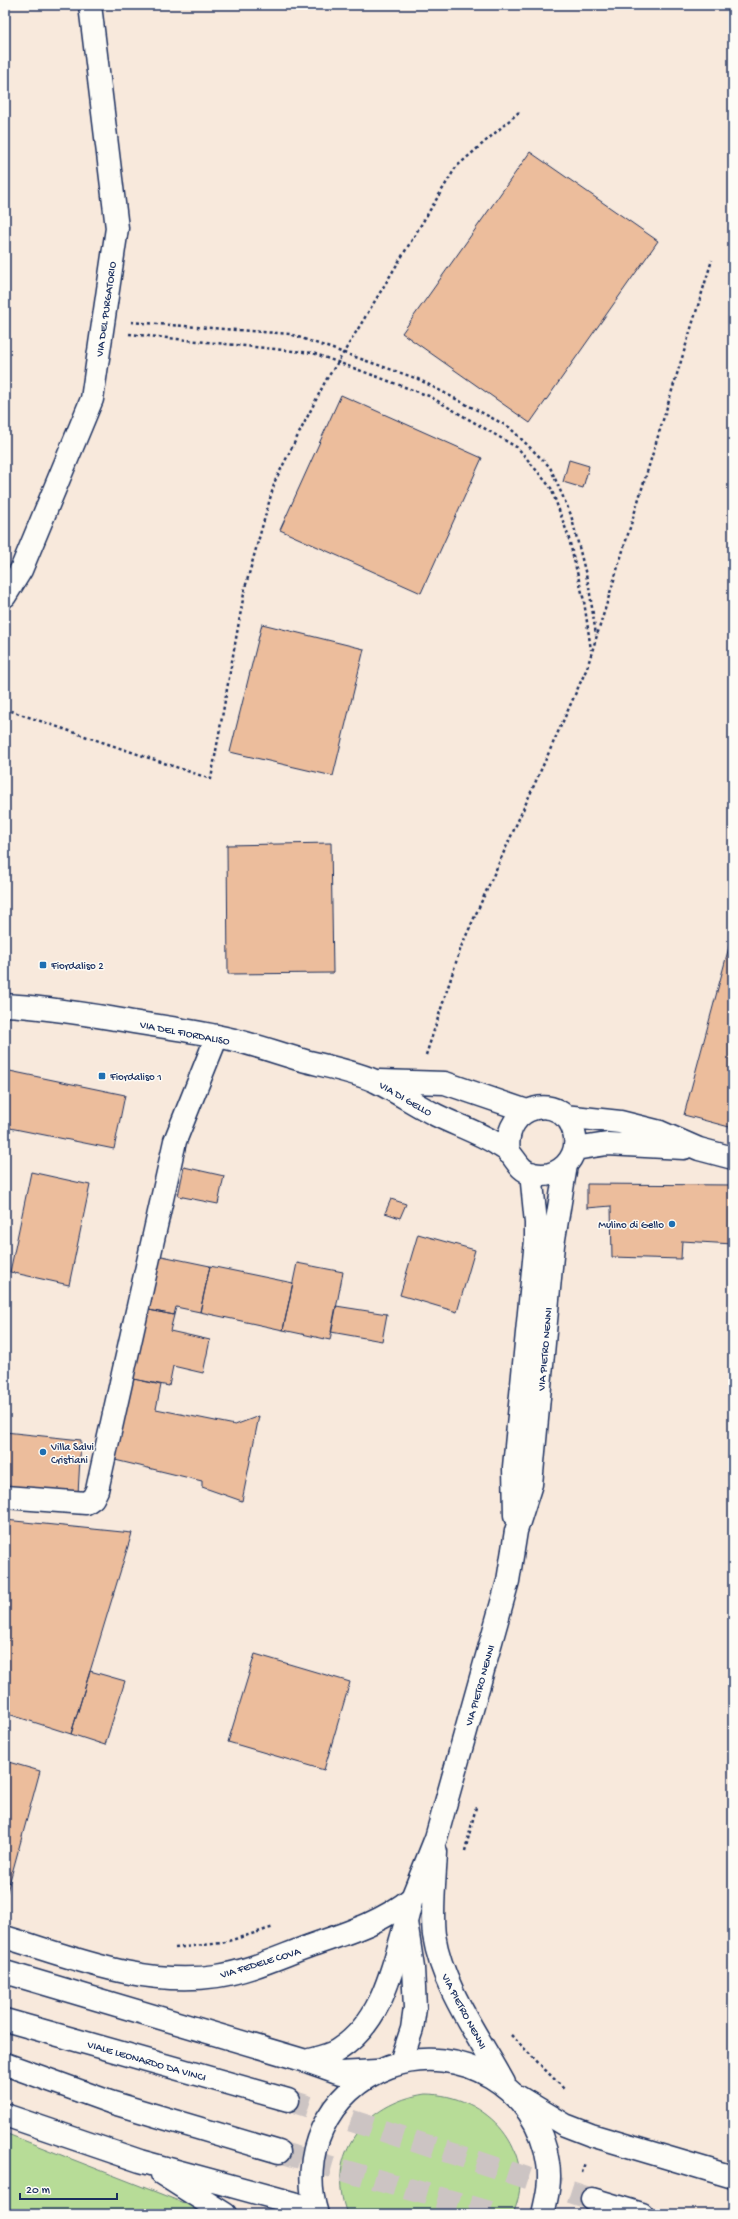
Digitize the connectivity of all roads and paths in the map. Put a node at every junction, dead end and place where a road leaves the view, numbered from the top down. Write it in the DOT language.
graph roads {
  1 [pos="90,5"];
  2 [pos="519,112"];
  3 [pos="712,260"];
  4 [pos="103,326"];
  5 [pos="344,353"];
  6 [pos="338,362"];
  7 [pos="5,596"];
  8 [pos="596,636"];
  9 [pos="591,652"];
  10 [pos="5,708"];
  11 [pos="5,994"];
  12 [pos="5,1005"];
  13 [pos="38,1006"];
  14 [pos="217,1036"];
  15 [pos="424,1062"];
  16 [pos="376,1081"];
  17 [pos="527,1111"];
  18 [pos="564,1116"];
  19 [pos="700,1149"];
  20 [pos="509,1153"];
  21 [pos="571,1157"];
  22 [pos="733,1158"];
  23 [pos="531,1173"];
  24 [pos="5,1497"];
  25 [pos="516,1530"];
  26 [pos="478,1802"];
  27 [pos="436,1838"];
  28 [pos="464,1856"];
  29 [pos="412,1898"];
  30 [pos="406,1922"];
  31 [pos="282,1924"];
  32 [pos="5,1937"];
  33 [pos="173,1948"];
  34 [pos="5,1972"];
  35 [pos="5,2020"];
  36 [pos="508,2032"];
  37 [pos="306,2061"];
  38 [pos="401,2062"];
  39 [pos="5,2064"];
  40 [pos="376,2072"];
  41 [pos="511,2091"];
  42 [pos="567,2092"];
  43 [pos="288,2100"];
  44 [pos="5,2115"];
  45 [pos="591,2135"];
  46 [pos="279,2152"];
  47 [pos="140,2161"];
  48 [pos="733,2177"];
  49 [pos="581,2178"];
  50 [pos="592,2199"];
  51 [pos="316,2213"];
  52 [pos="224,2214"];
  53 [pos="543,2214"];
  54 [pos="642,2214"];
  1 -- 4 [label="main road, VIA DEL PURGATORIO"];
  2 -- 5 [label="path"];
  3 -- 8 [label="path"];
  4 -- 5 [label="path"];
  4 -- 6 [label="path"];
  4 -- 7 [label="main road, VIA DEL PURGATORIO"];
  5 -- 6 [label="path"];
  5 -- 8 [label="path"];
  6 -- 9 [label="path"];
  6 -- 10 [label="path"];
  8 -- 9 [label="path"];
  9 -- 15 [label="path"];
  11 -- 13 [label="main road, VIA DEL FIORDALISO"];
  12 -- 13 [label="main road, VIA DEL FIORDALISO"];
  13 -- 14 [label="main road, VIA DEL FIORDALISO"];
  14 -- 16 [label="main road, VIA DEL FIORDALISO"];
  14 -- 24 [label="main road"];
  16 -- 17 [label="main road, VIA DI GELLO"];
  16 -- 20 [label="main road, VIA DI GELLO"];
  17 -- 18 [label="main road"];
  17 -- 20 [label="main road"];
  18 -- 19 [label="main road"];
  18 -- 21 [label="main road"];
  19 -- 21 [label="main road"];
  19 -- 22 [label="main road"];
  20 -- 23 [label="main road"];
  21 -- 23 [label="main road"];
  21 -- 25 [label="main road, VIA PIETRO NENNI"];
  23 -- 25 [label="main road, VIA PIETRO NENNI"];
  25 -- 27 [label="main road, VIA PIETRO NENNI"];
  26 -- 28 [label="path"];
  27 -- 29 [label="main road, VIA PIETRO NENNI"];
  27 -- 41 [label="main road, VIA PIETRO NENNI"];
  29 -- 30 [label="main road, VIA PIETRO NENNI"];
  29 -- 32 [label="main road, VIA FEDELE COVA"];
  30 -- 37 [label="main road"];
  30 -- 38 [label="main road, VIA PIETRO NENNI"];
  31 -- 33 [label="path"];
  34 -- 37 [label="main road"];
  35 -- 43 [label="main road, VIALE LEONARDO DA VINCI"];
  36 -- 42 [label="path"];
  37 -- 40 [label="main road"];
  38 -- 40 [label="main road, VIA PIETRO NENNI"];
  38 -- 41 [label="main road, VIA PIETRO NENNI"];
  39 -- 46 [label="main road"];
  40 -- 51 [label="main road, VIA PIETRO NENNI"];
  41 -- 45 [label="main road"];
  41 -- 53 [label="main road, VIA PIETRO NENNI"];
  44 -- 47 [label="main road"];
  45 -- 48 [label="main road"];
  45 -- 49 [label="path"];
  47 -- 51 [label="main road"];
  47 -- 52 [label="main road"];
  50 -- 54 [label="main road"];
}
